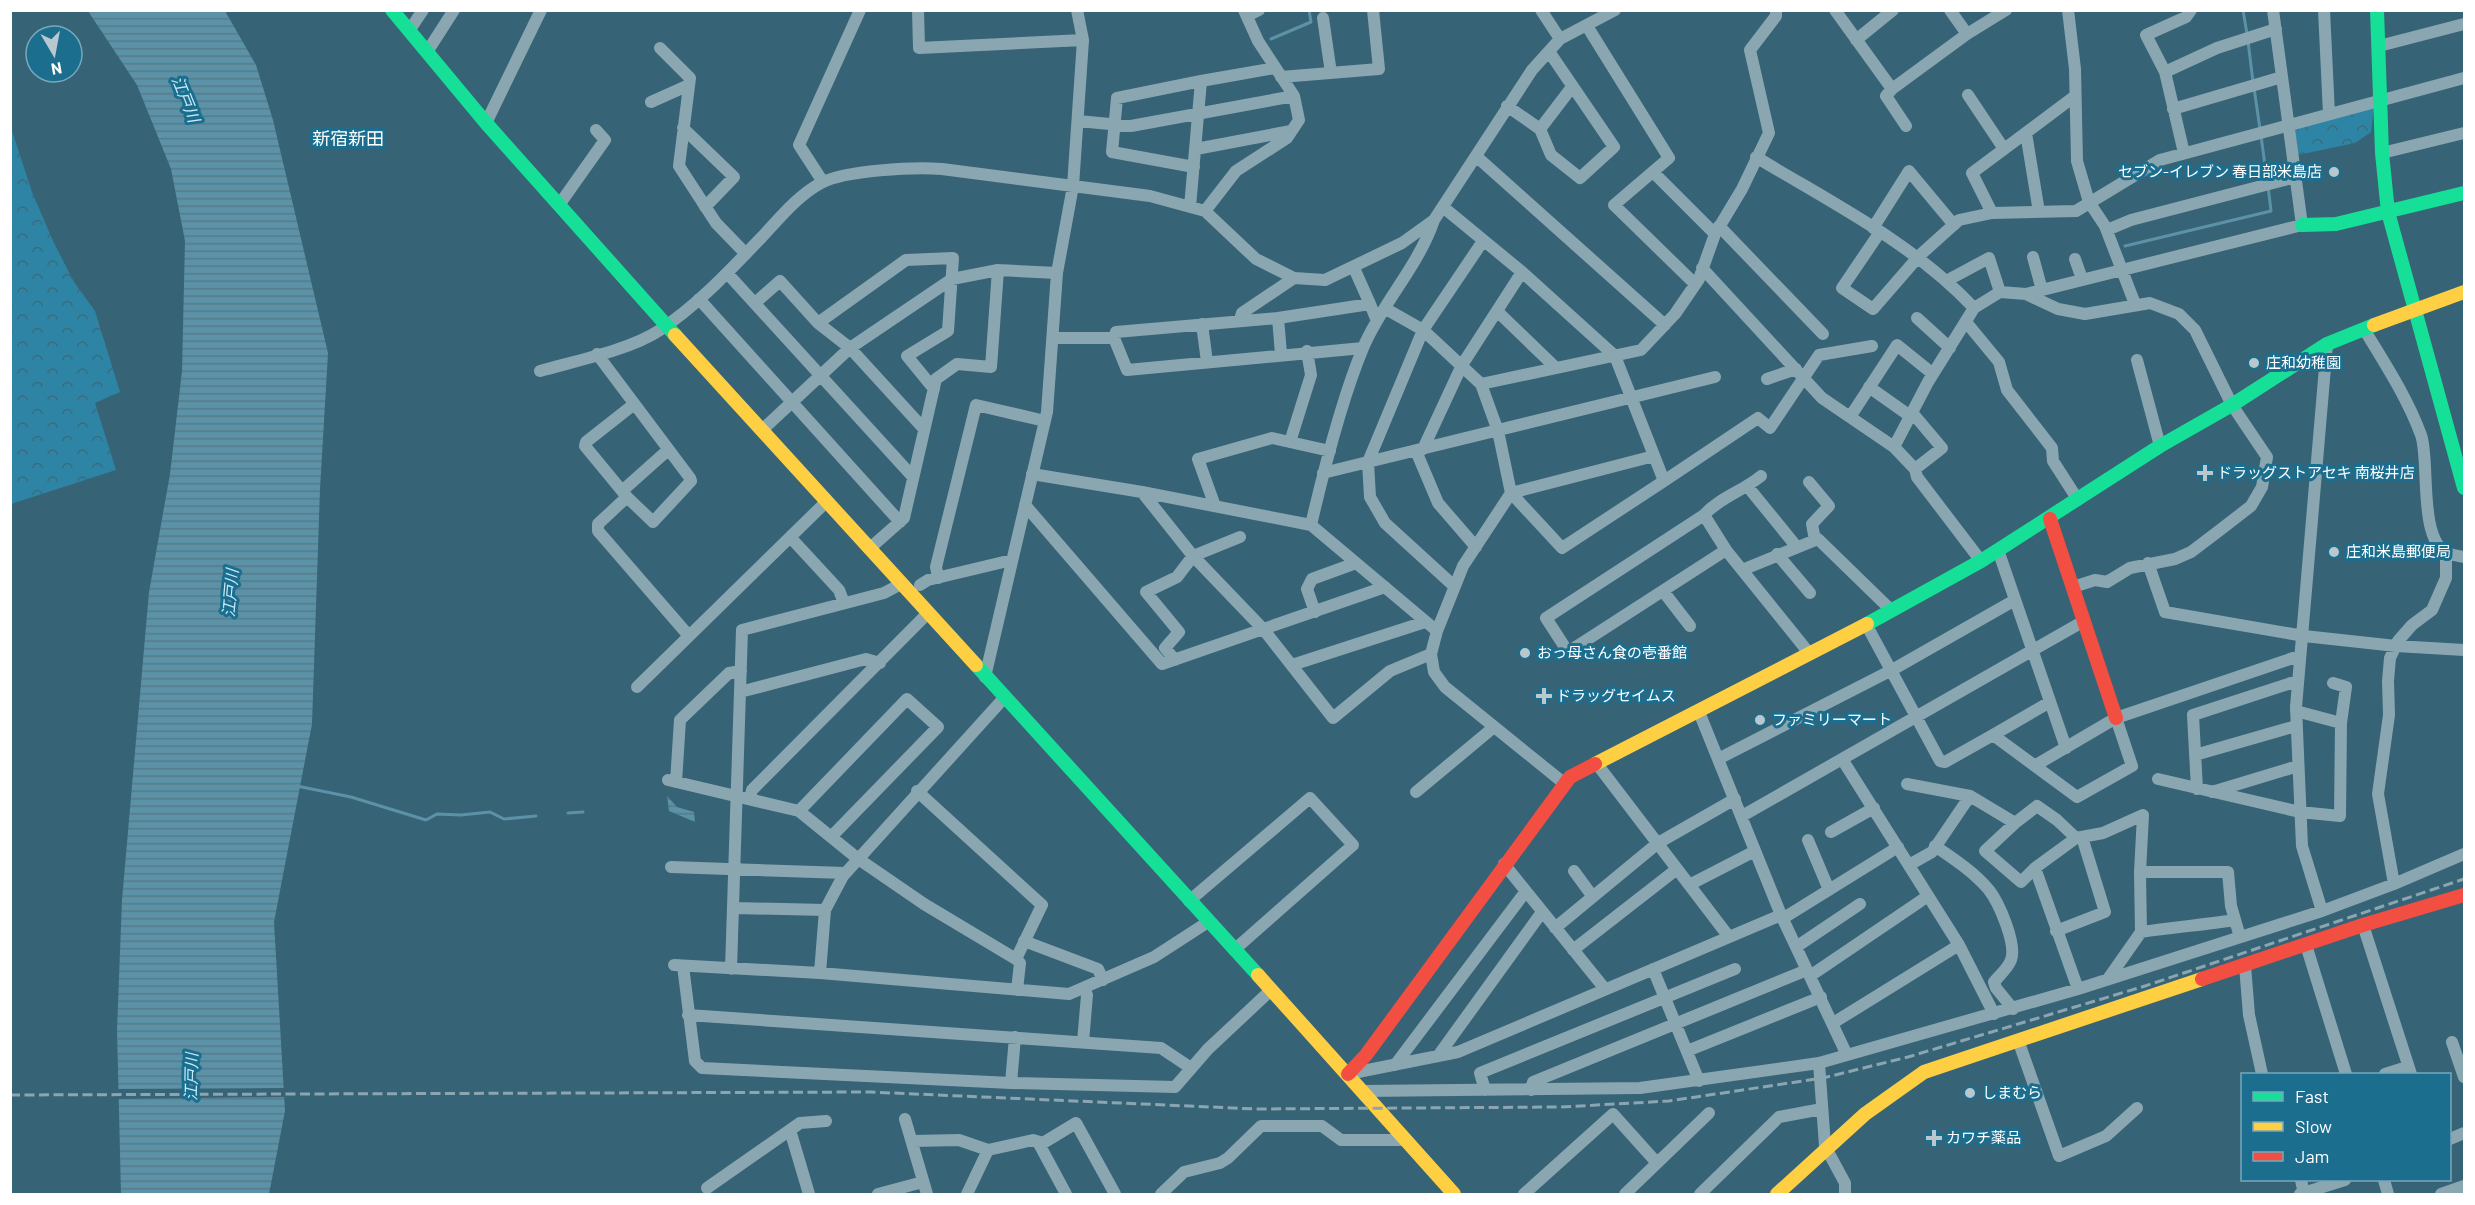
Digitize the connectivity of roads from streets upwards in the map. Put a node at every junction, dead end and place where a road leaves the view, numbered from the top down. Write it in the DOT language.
graph roads {
  1 [pos="392,10"];
  2 [pos="423,10"];
  3 [pos="454,10"];
  4 [pos="541,10"];
  5 [pos="860,10"];
  6 [pos="918,10"];
  7 [pos="1077,10"];
  8 [pos="1259,10"];
  9 [pos="1373,10"];
  10 [pos="1540,10"];
  11 [pos="1776,10"];
  12 [pos="1835,10"];
  13 [pos="1893,10"];
  14 [pos="1950,10"];
  15 [pos="2006,10"];
  16 [pos="2068,10"];
  17 [pos="2191,10"];
  18 [pos="2273,10"];
  19 [pos="2324,10"];
  20 [pos="2377,10"];
  21 [pos="1610,12"];
  22 [pos="1246,13"];
  23 [pos="1323,18"];
  24 [pos="2464,24"];
  25 [pos="1587,26"];
  26 [pos="2276,29"];
  27 [pos="409,31"];
  28 [pos="1967,34"];
  29 [pos="1560,39"];
  30 [pos="1083,40"];
  31 [pos="1856,40"];
  32 [pos="2379,46"];
  33 [pos="660,48"];
  34 [pos="427,52"];
  35 [pos="1550,53"];
  36 [pos="1278,72"];
  37 [pos="2165,72"];
  38 [pos="1331,73"];
  39 [pos="2282,77"];
  40 [pos="2464,78"];
  41 [pos="1202,81"];
  42 [pos="689,85"];
  43 [pos="1572,87"];
  44 [pos="1892,89"];
  45 [pos="1968,95"];
  46 [pos="1294,96"];
  47 [pos="2075,96"];
  48 [pos="2381,99"];
  49 [pos="651,102"];
  50 [pos="1507,106"];
  51 [pos="2173,109"];
  52 [pos="1199,114"];
  53 [pos="2329,114"];
  54 [pos="1078,121"];
  55 [pos="486,123"];
  56 [pos="1114,125"];
  57 [pos="1906,126"];
  58 [pos="2289,126"];
  59 [pos="682,128"];
  60 [pos="1540,129"];
  61 [pos="596,130"];
  62 [pos="1291,131"];
  63 [pos="2026,133"];
  64 [pos="2464,133"];
  65 [pos="1196,149"];
  66 [pos="2004,149"];
  67 [pos="2184,153"];
  68 [pos="2382,153"];
  69 [pos="1477,157"];
  70 [pos="1756,158"];
  71 [pos="1194,167"];
  72 [pos="1653,172"];
  73 [pos="2295,177"];
  74 [pos="823,182"];
  75 [pos="1073,186"];
  76 [pos="2464,193"];
  77 [pos="2089,202"];
  78 [pos="559,205"];
  79 [pos="705,207"];
  80 [pos="1190,207"];
  81 [pos="1443,207"];
  82 [pos="1205,211"];
  83 [pos="2039,212"];
  84 [pos="1992,213"];
  85 [pos="2388,213"];
  86 [pos="1434,220"];
  87 [pos="1954,225"];
  88 [pos="2302,225"];
  89 [pos="1717,230"];
  90 [pos="1876,230"];
  91 [pos="2107,230"];
  92 [pos="1483,241"];
  93 [pos="746,254"];
  94 [pos="1919,256"];
  95 [pos="2033,257"];
  96 [pos="2075,259"];
  97 [pos="1354,267"];
  98 [pos="1702,267"];
  99 [pos="998,270"];
  100 [pos="2123,271"];
  101 [pos="1522,272"];
  102 [pos="727,273"];
  103 [pos="1057,273"];
  104 [pos="1294,278"];
  105 [pos="952,279"];
  106 [pos="2082,279"];
  107 [pos="1948,280"];
  108 [pos="1695,284"];
  109 [pos="2042,290"];
  110 [pos="2000,292"];
  111 [pos="2464,292"];
  112 [pos="2026,294"];
  113 [pos="699,299"];
  114 [pos="755,303"];
  115 [pos="1370,304"];
  116 [pos="2136,304"];
  117 [pos="1974,308"];
  118 [pos="2415,308"];
  119 [pos="1386,309"];
  120 [pos="1497,311"];
  121 [pos="1278,318"];
  122 [pos="1917,318"];
  123 [pos="1240,320"];
  124 [pos="1377,321"];
  125 [pos="1966,322"];
  126 [pos="818,323"];
  127 [pos="1202,324"];
  128 [pos="1665,324"];
  129 [pos="666,325"];
  130 [pos="2364,329"];
  131 [pos="1423,330"];
  132 [pos="1823,334"];
  133 [pos="1053,338"];
  134 [pos="1114,338"];
  135 [pos="2326,344"];
  136 [pos="1872,346"];
  137 [pos="850,348"];
  138 [pos="1363,348"];
  139 [pos="1950,348"];
  140 [pos="1306,351"];
  141 [pos="597,354"];
  142 [pos="1281,354"];
  143 [pos="1615,356"];
  144 [pos="2137,360"];
  145 [pos="1207,362"];
  146 [pos="1462,365"];
  147 [pos="1555,367"];
  148 [pos="540,371"];
  149 [pos="1800,374"];
  150 [pos="1934,374"];
  151 [pos="822,375"];
  152 [pos="1715,377"];
  153 [pos="1767,379"];
  154 [pos="1480,384"];
  155 [pos="1869,387"];
  156 [pos="934,389"];
  157 [pos="1631,398"];
  158 [pos="792,402"];
  159 [pos="633,405"];
  160 [pos="2232,405"];
  161 [pos="1910,416"];
  162 [pos="1850,417"];
  163 [pos="1045,421"];
  164 [pos="924,429"];
  165 [pos="762,430"];
  166 [pos="1498,431"];
  167 [pos="1290,442"];
  168 [pos="2160,446"];
  169 [pos="1894,447"];
  170 [pos="668,450"];
  171 [pos="1419,450"];
  172 [pos="1330,451"];
  173 [pos="1654,456"];
  174 [pos="1368,462"];
  175 [pos="1915,469"];
  176 [pos="1323,472"];
  177 [pos="1032,474"];
  178 [pos="913,477"];
  179 [pos="1761,477"];
  180 [pos="1664,481"];
  181 [pos="1809,482"];
  182 [pos="1748,487"];
  183 [pos="2464,488"];
  184 [pos="1142,492"];
  185 [pos="1511,493"];
  186 [pos="624,494"];
  187 [pos="2078,500"];
  188 [pos="827,501"];
  189 [pos="1025,505"];
  190 [pos="1215,506"];
  191 [pos="1704,515"];
  192 [pos="2050,519"];
  193 [pos="900,522"];
  194 [pos="1311,525"];
  195 [pos="1240,537"];
  196 [pos="791,538"];
  197 [pos="1815,540"];
  198 [pos="1476,546"];
  199 [pos="1796,546"];
  200 [pos="869,549"];
  201 [pos="1726,550"];
  202 [pos="1998,550"];
  203 [pos="2445,553"];
  204 [pos="1777,554"];
  205 [pos="1193,556"];
  206 [pos="2464,557"];
  207 [pos="1012,560"];
  208 [pos="1981,561"];
  209 [pos="1356,563"];
  210 [pos="2148,563"];
  211 [pos="1742,570"];
  212 [pos="938,578"];
  213 [pos="899,585"];
  214 [pos="920,585"];
  215 [pos="1454,586"];
  216 [pos="2073,586"];
  217 [pos="1385,587"];
  218 [pos="1663,591"];
  219 [pos="1810,593"];
  220 [pos="2015,600"];
  221 [pos="844,603"];
  222 [pos="1892,611"];
  223 [pos="1315,612"];
  224 [pos="927,614"];
  225 [pos="2084,621"];
  226 [pos="1425,622"];
  227 [pos="1866,624"];
  228 [pos="1690,626"];
  229 [pos="1264,630"];
  230 [pos="1437,631"];
  231 [pos="689,636"];
  232 [pos="2304,636"];
  233 [pos="2396,646"];
  234 [pos="2464,650"];
  235 [pos="2032,651"];
  236 [pos="1809,653"];
  237 [pos="1431,654"];
  238 [pos="2299,656"];
  239 [pos="1175,660"];
  240 [pos="880,663"];
  241 [pos="1292,665"];
  242 [pos="1892,670"];
  243 [pos="741,671"];
  244 [pos="985,677"];
  245 [pos="2297,681"];
  246 [pos="2333,683"];
  247 [pos="637,687"];
  248 [pos="741,692"];
  249 [pos="1004,698"];
  250 [pos="2050,702"];
  251 [pos="2296,711"];
  252 [pos="1699,712"];
  253 [pos="1917,717"];
  254 [pos="2116,718"];
  255 [pos="2341,723"];
  256 [pos="2296,726"];
  257 [pos="1494,727"];
  258 [pos="1993,735"];
  259 [pos="2066,748"];
  260 [pos="2195,755"];
  261 [pos="1718,759"];
  262 [pos="1842,759"];
  263 [pos="1596,764"];
  264 [pos="2036,765"];
  265 [pos="2298,766"];
  266 [pos="2158,779"];
  267 [pos="1565,784"];
  268 [pos="1907,784"];
  269 [pos="2197,789"];
  270 [pos="917,791"];
  271 [pos="1416,792"];
  272 [pos="2211,792"];
  273 [pos="1970,796"];
  274 [pos="743,797"];
  275 [pos="1735,799"];
  276 [pos="1874,808"];
  277 [pos="799,811"];
  278 [pos="2301,812"];
  279 [pos="1742,816"];
  280 [pos="2015,823"];
  281 [pos="1831,832"];
  282 [pos="831,837"];
  283 [pos="2079,838"];
  284 [pos="1808,840"];
  285 [pos="1658,843"];
  286 [pos="1935,846"];
  287 [pos="1898,847"];
  288 [pos="1755,851"];
  289 [pos="2464,854"];
  290 [pos="857,858"];
  291 [pos="1504,864"];
  292 [pos="1909,865"];
  293 [pos="671,867"];
  294 [pos="2035,868"];
  295 [pos="1677,869"];
  296 [pos="736,870"];
  297 [pos="1574,871"];
  298 [pos="2140,872"];
  299 [pos="845,873"];
  300 [pos="2394,884"];
  301 [pos="1689,885"];
  302 [pos="1829,890"];
  303 [pos="1526,891"];
  304 [pos="2464,895"];
  305 [pos="1928,896"];
  306 [pos="1593,897"];
  307 [pos="1189,901"];
  308 [pos="1860,904"];
  309 [pos="735,908"];
  310 [pos="825,910"];
  311 [pos="2322,911"];
  312 [pos="1542,912"];
  313 [pos="1782,917"];
  314 [pos="2235,920"];
  315 [pos="1208,922"];
  316 [pos="2363,925"];
  317 [pos="1556,928"];
  318 [pos="2056,931"];
  319 [pos="2141,932"];
  320 [pos="1729,937"];
  321 [pos="2240,937"];
  322 [pos="1024,941"];
  323 [pos="1959,945"];
  324 [pos="2306,945"];
  325 [pos="1796,947"];
  326 [pos="1234,950"];
  327 [pos="1573,950"];
  328 [pos="1016,959"];
  329 [pos="2246,966"];
  330 [pos="731,969"];
  331 [pos="1653,969"];
  332 [pos="1735,969"];
  333 [pos="820,973"];
  334 [pos="1809,973"];
  335 [pos="1103,980"];
  336 [pos="2108,980"];
  337 [pos="1084,988"];
  338 [pos="1605,989"];
  339 [pos="2078,989"];
  340 [pos="1017,990"];
  341 [pos="1270,991"];
  342 [pos="1821,997"];
  343 [pos="1665,999"];
  344 [pos="2013,1008"];
  345 [pos="1994,1014"];
  346 [pos="688,1015"];
  347 [pos="1833,1023"];
  348 [pos="1676,1024"];
  349 [pos="1015,1037"];
  350 [pos="2018,1040"];
  351 [pos="1083,1042"];
  352 [pos="2452,1042"];
  353 [pos="1687,1051"];
  354 [pos="1846,1053"];
  355 [pos="1438,1056"];
  356 [pos="1819,1063"];
  357 [pos="1395,1065"];
  358 [pos="1191,1068"];
  359 [pos="2409,1071"];
  360 [pos="2262,1073"];
  361 [pos="2346,1073"];
  362 [pos="2393,1073"];
  363 [pos="1348,1074"];
  364 [pos="2464,1077"];
  365 [pos="1700,1081"];
  366 [pos="1011,1083"];
  367 [pos="1485,1090"];
  368 [pos="1531,1090"];
  369 [pos="1363,1091"];
  370 [pos="2137,1108"];
  371 [pos="1822,1109"];
  372 [pos="1709,1113"];
  373 [pos="905,1119"];
  374 [pos="826,1121"];
  375 [pos="790,1130"];
  376 [pos="1404,1140"];
  377 [pos="912,1141"];
  378 [pos="1038,1142"];
  379 [pos="1826,1146"];
  380 [pos="988,1150"];
  381 [pos="1657,1163"];
  382 [pos="2339,1181"];
  383 [pos="2464,1186"];
  384 [pos="707,1188"];
  385 [pos="925,1188"];
  386 [pos="809,1194"];
  387 [pos="878,1194"];
  388 [pos="967,1194"];
  389 [pos="1066,1194"];
  390 [pos="1115,1194"];
  391 [pos="1161,1194"];
  392 [pos="1454,1194"];
  393 [pos="1524,1194"];
  394 [pos="1625,1194"];
  395 [pos="1700,1194"];
  396 [pos="1777,1194"];
  397 [pos="1845,1194"];
  398 [pos="2302,1194"];
  399 [pos="2441,1194"];
  1 -- 27 [label="street"];
  2 -- 27 [label="street"];
  3 -- 34 [label="street"];
  4 -- 55 [label="street"];
  5 -- 74 [label="street"];
  6 -- 30 [label="street"];
  7 -- 30 [label="street"];
  8 -- 22 [label="street"];
  9 -- 38 [label="street"];
  10 -- 29 [label="street"];
  11 -- 70 [label="street"];
  12 -- 31 [label="street"];
  13 -- 31 [label="street"];
  14 -- 28 [label="street"];
  15 -- 28 [label="street"];
  16 -- 47 [label="street"];
  17 -- 37 [label="street"];
  18 -- 26 [label="street"];
  19 -- 53 [label="street"];
  20 -- 32 [label="street"];
  21 -- 25 [label="street"];
  22 -- 36 [label="street"];
  23 -- 38 [label="street"];
  24 -- 32 [label="street"];
  25 -- 29 [label="street"];
  25 -- 72 [label="street"];
  26 -- 37 [label="street"];
  26 -- 39 [label="street"];
  27 -- 34 [label="street"];
  28 -- 44 [label="street"];
  29 -- 35 [label="street"];
  30 -- 54 [label="street"];
  31 -- 44 [label="street"];
  32 -- 48 [label="street"];
  33 -- 42 [label="street"];
  34 -- 55 [label="street"];
  35 -- 43 [label="street"];
  35 -- 50 [label="street"];
  36 -- 38 [label="street"];
  36 -- 41 [label="street"];
  36 -- 46 [label="street"];
  37 -- 51 [label="street"];
  39 -- 51 [label="street"];
  39 -- 58 [label="street"];
  40 -- 48 [label="street"];
  41 -- 52 [label="street"];
  41 -- 56 [label="street"];
  42 -- 49 [label="street"];
  42 -- 59 [label="street"];
  43 -- 60 [label="street"];
  43 -- 60 [label="street"];
  44 -- 57 [label="street"];
  45 -- 66 [label="street"];
  46 -- 52 [label="street"];
  46 -- 62 [label="street"];
  47 -- 63 [label="street"];
  47 -- 77 [label="street"];
  48 -- 53 [label="street"];
  48 -- 68 [label="street"];
  50 -- 60 [label="street"];
  50 -- 69 [label="street"];
  51 -- 67 [label="street"];
  52 -- 56 [label="street"];
  52 -- 65 [label="street"];
  53 -- 58 [label="street"];
  54 -- 56 [label="street"];
  54 -- 75 [label="street"];
  55 -- 78 [label="street"];
  56 -- 71 [label="street"];
  58 -- 67 [label="street"];
  58 -- 73 [label="street"];
  59 -- 79 [label="street"];
  59 -- 79 [label="street"];
  61 -- 78 [label="street"];
  62 -- 65 [label="street"];
  62 -- 82 [label="street"];
  63 -- 66 [label="street"];
  63 -- 83 [label="street"];
  64 -- 68 [label="street"];
  65 -- 71 [label="street"];
  66 -- 84 [label="street"];
  67 -- 77 [label="street"];
  68 -- 85 [label="street"];
  69 -- 81 [label="street"];
  69 -- 128 [label="street"];
  70 -- 89 [label="street"];
  70 -- 90 [label="street"];
  71 -- 80 [label="street"];
  72 -- 89 [label="street"];
  72 -- 108 [label="street"];
  73 -- 88 [label="street"];
  73 -- 91 [label="street"];
  74 -- 75 [label="street"];
  74 -- 93 [label="street"];
  75 -- 80 [label="street"];
  75 -- 103 [label="street"];
  76 -- 85 [label="street"];
  77 -- 83 [label="street"];
  77 -- 91 [label="street"];
  78 -- 129 [label="street"];
  79 -- 93 [label="street"];
  80 -- 82 [label="street"];
  81 -- 86 [label="street"];
  81 -- 92 [label="street"];
  82 -- 104 [label="street"];
  83 -- 84 [label="street"];
  84 -- 87 [label="street"];
  85 -- 88 [label="street"];
  85 -- 118 [label="street"];
  86 -- 97 [label="street"];
  86 -- 119 [label="street"];
  87 -- 90 [label="street"];
  87 -- 94 [label="street"];
  88 -- 100 [label="street"];
  89 -- 98 [label="street"];
  89 -- 132 [label="street"];
  90 -- 94 [label="street"];
  90 -- 94 [label="street"];
  91 -- 100 [label="street"];
  92 -- 101 [label="street"];
  92 -- 131 [label="street"];
  93 -- 102 [label="street"];
  94 -- 107 [label="street"];
  95 -- 109 [label="street"];
  96 -- 106 [label="street"];
  97 -- 104 [label="street"];
  97 -- 115 [label="street"];
  98 -- 108 [label="street"];
  98 -- 149 [label="street"];
  99 -- 103 [label="street"];
  99 -- 105 [label="street"];
  99 -- 156 [label="street"];
  100 -- 106 [label="street"];
  100 -- 116 [label="street"];
  101 -- 120 [label="street"];
  101 -- 143 [label="street"];
  102 -- 113 [label="street"];
  102 -- 114 [label="street"];
  103 -- 133 [label="street"];
  104 -- 123 [label="street"];
  105 -- 126 [label="street"];
  105 -- 137 [label="street"];
  105 -- 156 [label="street"];
  106 -- 109 [label="street"];
  107 -- 110 [label="street"];
  107 -- 117 [label="street"];
  108 -- 128 [label="street"];
  109 -- 112 [label="street"];
  110 -- 112 [label="street"];
  110 -- 117 [label="street"];
  111 -- 118 [label="street"];
  112 -- 116 [label="street"];
  113 -- 129 [label="street"];
  113 -- 158 [label="street"];
  114 -- 126 [label="street"];
  114 -- 151 [label="street"];
  115 -- 121 [label="street"];
  115 -- 124 [label="street"];
  116 -- 160 [label="street"];
  117 -- 125 [label="street"];
  118 -- 130 [label="street"];
  118 -- 183 [label="street"];
  119 -- 124 [label="street"];
  119 -- 131 [label="street"];
  120 -- 146 [label="street"];
  120 -- 147 [label="street"];
  121 -- 123 [label="street"];
  121 -- 142 [label="street"];
  122 -- 139 [label="street"];
  123 -- 127 [label="street"];
  124 -- 138 [label="street"];
  125 -- 139 [label="street"];
  125 -- 187 [label="street"];
  126 -- 137 [label="street"];
  127 -- 134 [label="street"];
  127 -- 145 [label="street"];
  128 -- 143 [label="street"];
  129 -- 141 [label="street"];
  129 -- 165 [label="street"];
  130 -- 135 [label="street"];
  130 -- 203 [label="street"];
  131 -- 146 [label="street"];
  131 -- 174 [label="street"];
  133 -- 134 [label="street"];
  133 -- 163 [label="street"];
  134 -- 145 [label="street"];
  135 -- 160 [label="street"];
  135 -- 232 [label="street"];
  136 -- 149 [label="street"];
  137 -- 151 [label="street"];
  137 -- 164 [label="street"];
  138 -- 140 [label="street"];
  138 -- 172 [label="street"];
  139 -- 150 [label="street"];
  140 -- 142 [label="street"];
  140 -- 167 [label="street"];
  141 -- 148 [label="street"];
  141 -- 159 [label="street"];
  142 -- 145 [label="street"];
  143 -- 147 [label="street"];
  143 -- 157 [label="street"];
  144 -- 168 [label="street"];
  146 -- 154 [label="street"];
  146 -- 171 [label="street"];
  147 -- 154 [label="street"];
  149 -- 153 [label="street"];
  149 -- 162 [label="street"];
  149 -- 180 [label="street"];
  150 -- 155 [label="street"];
  150 -- 161 [label="street"];
  151 -- 158 [label="street"];
  151 -- 178 [label="street"];
  152 -- 157 [label="street"];
  154 -- 166 [label="street"];
  155 -- 161 [label="street"];
  155 -- 162 [label="street"];
  156 -- 164 [label="street"];
  157 -- 166 [label="street"];
  157 -- 173 [label="street"];
  158 -- 165 [label="street"];
  158 -- 193 [label="street"];
  159 -- 170 [label="street"];
  159 -- 186 [label="street"];
  160 -- 168 [label="street"];
  160 -- 210 [label="street"];
  161 -- 169 [label="street"];
  161 -- 175 [label="street"];
  162 -- 169 [label="street"];
  163 -- 177 [label="street"];
  163 -- 212 [label="street"];
  164 -- 178 [label="street"];
  165 -- 188 [label="street"];
  166 -- 171 [label="street"];
  166 -- 185 [label="street"];
  167 -- 172 [label="street"];
  167 -- 190 [label="street"];
  168 -- 187 [label="street"];
  169 -- 175 [label="street"];
  170 -- 186 [label="street"];
  170 -- 186 [label="street"];
  171 -- 174 [label="street"];
  171 -- 198 [label="street"];
  172 -- 176 [label="street"];
  173 -- 180 [label="street"];
  173 -- 185 [label="street"];
  174 -- 176 [label="street"];
  174 -- 215 [label="street"];
  175 -- 208 [label="street"];
  176 -- 194 [label="street"];
  177 -- 184 [label="street"];
  177 -- 189 [label="street"];
  178 -- 193 [label="street"];
  179 -- 182 [label="street"];
  180 -- 185 [label="street"];
  181 -- 197 [label="street"];
  182 -- 191 [label="street"];
  182 -- 199 [label="street"];
  184 -- 190 [label="street"];
  184 -- 205 [label="street"];
  185 -- 198 [label="street"];
  186 -- 231 [label="street"];
  187 -- 192 [label="street"];
  188 -- 196 [label="street"];
  188 -- 200 [label="street"];
  189 -- 207 [label="street"];
  189 -- 239 [label="street"];
  190 -- 194 [label="street"];
  191 -- 201 [label="street"];
  191 -- 218 [label="street"];
  192 -- 202 [label="street"];
  192 -- 216 [label="street"];
  193 -- 200 [label="street"];
  194 -- 209 [label="street"];
  195 -- 205 [label="street"];
  196 -- 221 [label="street"];
  196 -- 231 [label="street"];
  197 -- 199 [label="street"];
  197 -- 222 [label="street"];
  198 -- 215 [label="street"];
  199 -- 204 [label="street"];
  200 -- 213 [label="street"];
  201 -- 211 [label="street"];
  201 -- 218 [label="street"];
  202 -- 208 [label="street"];
  202 -- 220 [label="street"];
  203 -- 206 [label="street"];
  203 -- 233 [label="street"];
  204 -- 211 [label="street"];
  204 -- 219 [label="street"];
  205 -- 229 [label="street"];
  205 -- 239 [label="street"];
  207 -- 212 [label="street"];
  207 -- 244 [label="street"];
  208 -- 222 [label="street"];
  209 -- 217 [label="street"];
  209 -- 223 [label="street"];
  210 -- 216 [label="street"];
  210 -- 232 [label="street"];
  211 -- 236 [label="street"];
  212 -- 214 [label="street"];
  213 -- 221 [label="street"];
  213 -- 224 [label="street"];
  215 -- 230 [label="street"];
  216 -- 225 [label="street"];
  217 -- 223 [label="street"];
  217 -- 226 [label="street"];
  218 -- 228 [label="street"];
  220 -- 235 [label="street"];
  220 -- 242 [label="street"];
  221 -- 243 [label="street"];
  222 -- 227 [label="street"];
  223 -- 229 [label="street"];
  224 -- 240 [label="street"];
  224 -- 244 [label="street"];
  225 -- 235 [label="street"];
  225 -- 254 [label="street"];
  226 -- 230 [label="street"];
  226 -- 241 [label="street"];
  227 -- 236 [label="street"];
  227 -- 242 [label="street"];
  229 -- 239 [label="street"];
  229 -- 241 [label="street"];
  230 -- 237 [label="street"];
  231 -- 247 [label="street"];
  232 -- 233 [label="street"];
  232 -- 238 [label="street"];
  233 -- 234 [label="street"];
  233 -- 300 [label="street"];
  235 -- 250 [label="street"];
  235 -- 253 [label="street"];
  236 -- 252 [label="street"];
  237 -- 241 [label="street"];
  237 -- 257 [label="street"];
  238 -- 245 [label="street"];
  238 -- 254 [label="street"];
  240 -- 248 [label="street"];
  240 -- 274 [label="street"];
  242 -- 253 [label="street"];
  242 -- 261 [label="street"];
  243 -- 248 [label="street"];
  243 -- 274 [label="street"];
  244 -- 249 [label="street"];
  245 -- 251 [label="street"];
  245 -- 260 [label="street"];
  246 -- 255 [label="street"];
  248 -- 274 [label="street"];
  249 -- 270 [label="street"];
  249 -- 307 [label="street"];
  250 -- 258 [label="street"];
  250 -- 259 [label="street"];
  251 -- 255 [label="street"];
  251 -- 256 [label="street"];
  252 -- 261 [label="street"];
  252 -- 263 [label="street"];
  253 -- 258 [label="street"];
  253 -- 262 [label="street"];
  254 -- 259 [label="street"];
  254 -- 264 [label="street"];
  255 -- 278 [label="street"];
  256 -- 260 [label="street"];
  256 -- 265 [label="street"];
  257 -- 267 [label="street"];
  257 -- 271 [label="street"];
  258 -- 264 [label="street"];
  259 -- 264 [label="street"];
  260 -- 269 [label="street"];
  261 -- 275 [label="street"];
  262 -- 276 [label="street"];
  262 -- 279 [label="street"];
  263 -- 267 [label="street"];
  263 -- 285 [label="street"];
  265 -- 272 [label="street"];
  265 -- 278 [label="street"];
  266 -- 269 [label="street"];
  267 -- 291 [label="street"];
  268 -- 273 [label="street"];
  269 -- 272 [label="street"];
  270 -- 290 [label="street"];
  270 -- 322 [label="street"];
  272 -- 278 [label="street"];
  273 -- 280 [label="street"];
  273 -- 286 [label="street"];
  274 -- 277 [label="street"];
  274 -- 296 [label="street"];
  275 -- 279 [label="street"];
  275 -- 285 [label="street"];
  276 -- 281 [label="street"];
  276 -- 287 [label="street"];
  277 -- 282 [label="street"];
  277 -- 282 [label="street"];
  278 -- 311 [label="street"];
  279 -- 288 [label="street"];
  280 -- 283 [label="street"];
  280 -- 294 [label="street"];
  282 -- 290 [label="street"];
  283 -- 294 [label="street"];
  283 -- 298 [label="street"];
  283 -- 318 [label="street"];
  284 -- 302 [label="street"];
  285 -- 295 [label="street"];
  285 -- 306 [label="street"];
  286 -- 292 [label="street"];
  286 -- 344 [label="street"];
  287 -- 292 [label="street"];
  287 -- 302 [label="street"];
  288 -- 301 [label="street"];
  288 -- 313 [label="street"];
  289 -- 300 [label="street"];
  290 -- 299 [label="street"];
  290 -- 328 [label="street"];
  291 -- 303 [label="street"];
  291 -- 363 [label="street"];
  292 -- 305 [label="street"];
  293 -- 296 [label="street"];
  294 -- 318 [label="street"];
  295 -- 301 [label="street"];
  295 -- 327 [label="street"];
  296 -- 299 [label="street"];
  296 -- 309 [label="street"];
  297 -- 306 [label="street"];
  298 -- 314 [label="street"];
  298 -- 319 [label="street"];
  299 -- 310 [label="street"];
  300 -- 311 [label="street"];
  301 -- 320 [label="street"];
  302 -- 313 [label="street"];
  303 -- 312 [label="street"];
  303 -- 357 [label="street"];
  304 -- 316 [label="street"];
  305 -- 323 [label="street"];
  305 -- 334 [label="street"];
  306 -- 317 [label="street"];
  307 -- 315 [label="street"];
  307 -- 326 [label="street"];
  308 -- 325 [label="street"];
  309 -- 310 [label="street"];
  309 -- 330 [label="street"];
  310 -- 333 [label="street"];
  311 -- 321 [label="street"];
  312 -- 317 [label="street"];
  312 -- 355 [label="street"];
  313 -- 320 [label="street"];
  313 -- 325 [label="street"];
  314 -- 319 [label="street"];
  314 -- 321 [label="street"];
  315 -- 326 [label="street"];
  315 -- 335 [label="street"];
  316 -- 324 [label="street"];
  316 -- 359 [label="street"];
  317 -- 327 [label="street"];
  318 -- 339 [label="street"];
  319 -- 336 [label="street"];
  320 -- 331 [label="street"];
  321 -- 336 [label="street"];
  322 -- 328 [label="street"];
  322 -- 335 [label="street"];
  323 -- 345 [label="street"];
  323 -- 347 [label="street"];
  324 -- 329 [label="street"];
  324 -- 361 [label="street"];
  325 -- 334 [label="street"];
  326 -- 341 [label="street"];
  327 -- 338 [label="street"];
  328 -- 340 [label="street"];
  329 -- 350 [label="street"];
  329 -- 360 [label="street"];
  330 -- 333 [label="street"];
  330 -- 346 [label="street"];
  331 -- 338 [label="street"];
  331 -- 343 [label="street"];
  332 -- 343 [label="street"];
  333 -- 340 [label="street"];
  334 -- 342 [label="street"];
  334 -- 348 [label="street"];
  335 -- 337 [label="street"];
  336 -- 339 [label="street"];
  337 -- 340 [label="street"];
  337 -- 351 [label="street"];
  338 -- 355 [label="street"];
  339 -- 344 [label="street"];
  341 -- 358 [label="street"];
  341 -- 363 [label="street"];
  342 -- 347 [label="street"];
  342 -- 353 [label="street"];
  343 -- 348 [label="street"];
  343 -- 367 [label="street"];
  344 -- 345 [label="street"];
  345 -- 354 [label="street"];
  346 -- 349 [label="street"];
  346 -- 366 [label="street"];
  347 -- 354 [label="street"];
  348 -- 353 [label="street"];
  348 -- 368 [label="street"];
  349 -- 351 [label="street"];
  349 -- 366 [label="street"];
  350 -- 370 [label="street"];
  350 -- 379 [label="street"];
  351 -- 358 [label="street"];
  352 -- 364 [label="street"];
  353 -- 365 [label="street"];
  354 -- 356 [label="street"];
  355 -- 357 [label="street"];
  356 -- 365 [label="street"];
  356 -- 371 [label="street"];
  357 -- 363 [label="street"];
  358 -- 366 [label="street"];
  359 -- 362 [label="street"];
  363 -- 369 [label="street"];
  365 -- 368 [label="street"];
  367 -- 368 [label="street"];
  367 -- 369 [label="street"];
  369 -- 376 [label="street"];
  371 -- 379 [label="street"];
  371 -- 395 [label="street"];
  372 -- 381 [label="street"];
  373 -- 377 [label="street"];
  374 -- 375 [label="street"];
  375 -- 384 [label="street"];
  375 -- 386 [label="street"];
  376 -- 391 [label="street"];
  376 -- 392 [label="street"];
  377 -- 380 [label="street"];
  377 -- 385 [label="street"];
  378 -- 380 [label="street"];
  378 -- 389 [label="street"];
  378 -- 390 [label="street"];
  379 -- 396 [label="street"];
  379 -- 397 [label="street"];
  380 -- 388 [label="street"];
  381 -- 393 [label="street"];
  381 -- 394 [label="street"];
  382 -- 398 [label="street"];
  383 -- 399 [label="street"];
  385 -- 387 [label="street"];
}
